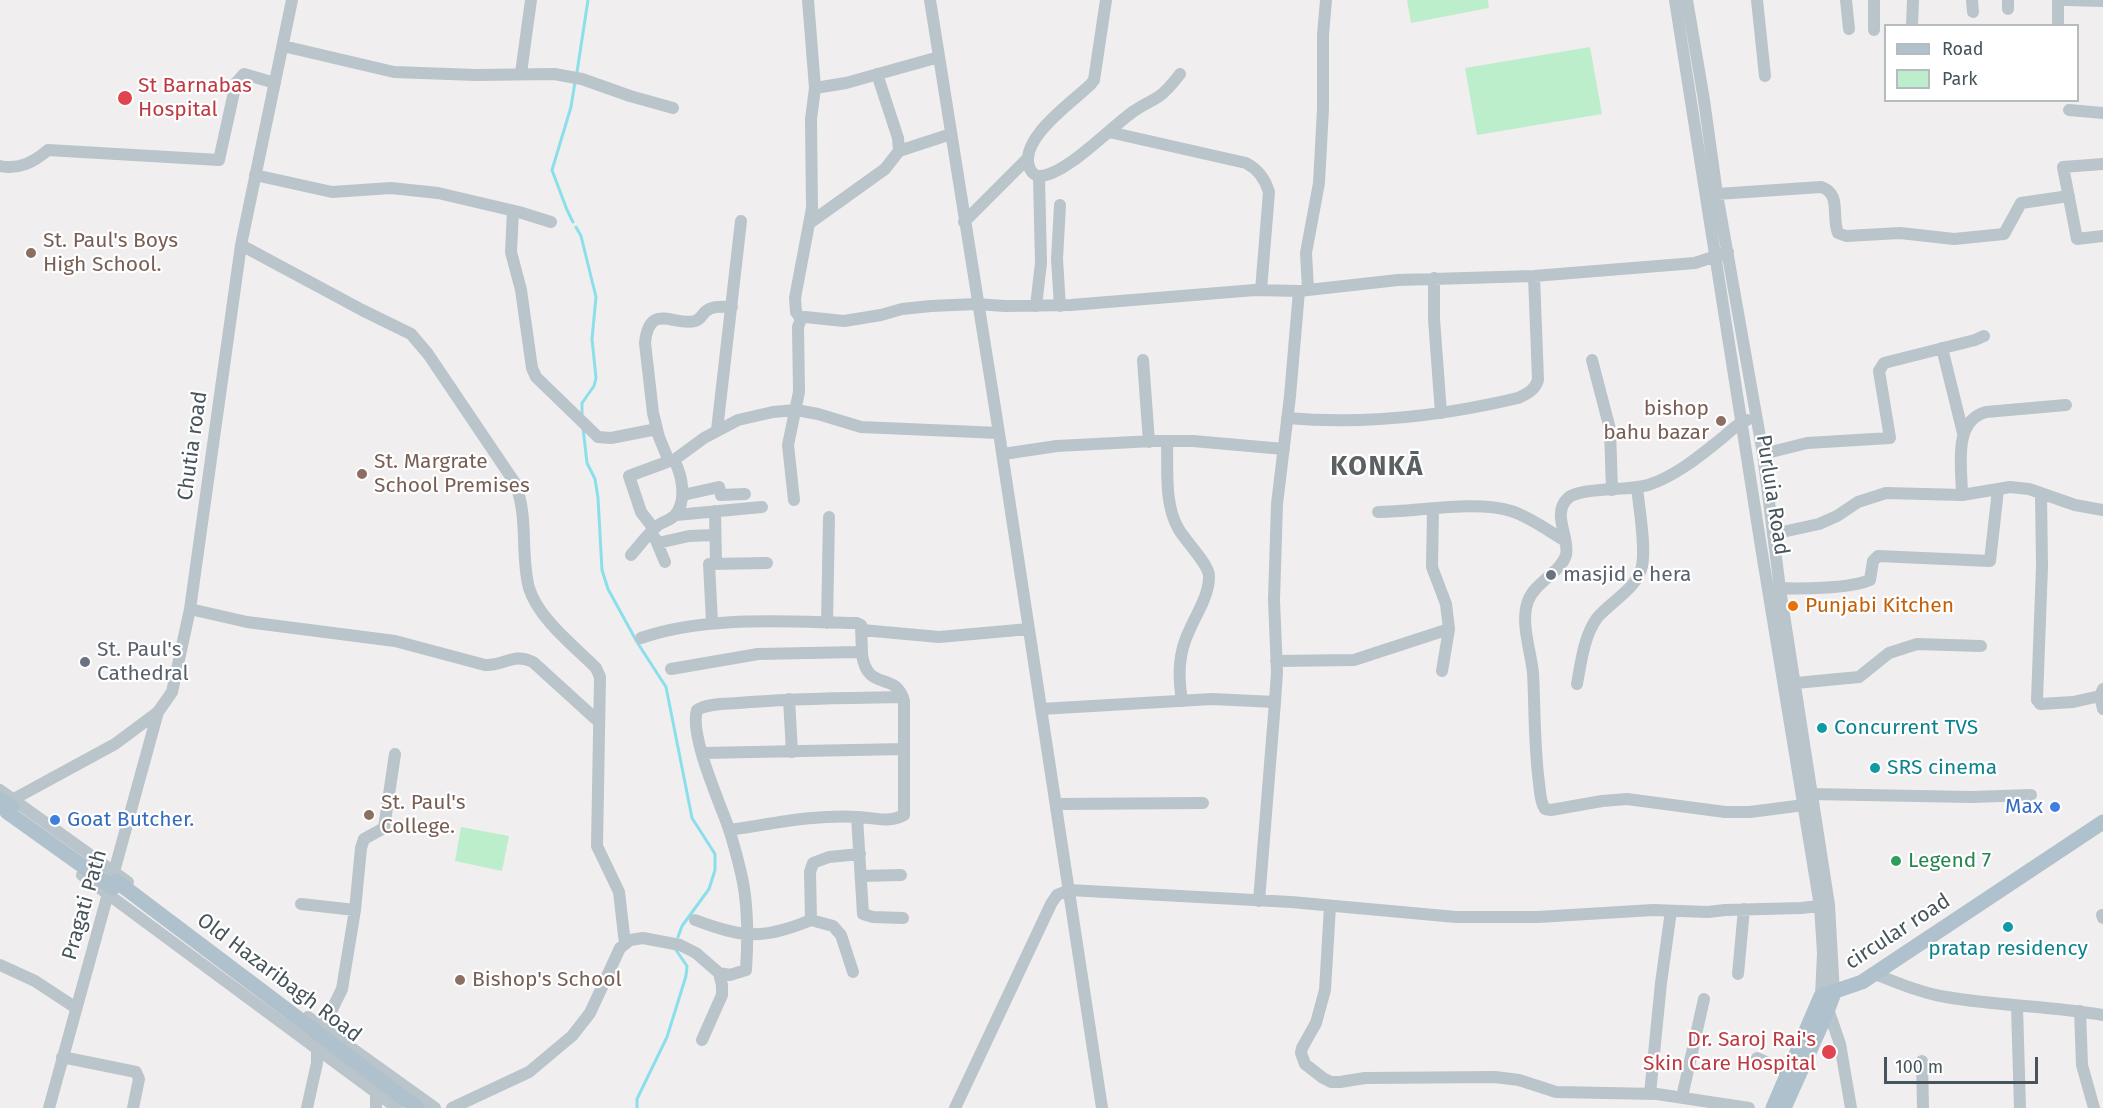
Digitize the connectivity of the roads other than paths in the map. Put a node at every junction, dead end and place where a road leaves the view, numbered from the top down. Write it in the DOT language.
graph roads {
  1 [pos="292,0"];
  2 [pos="531,0"];
  3 [pos="808,0"];
  4 [pos="930,0"];
  5 [pos="1106,0"];
  6 [pos="1326,0"];
  7 [pos="1675,0"];
  8 [pos="1687,0"];
  9 [pos="1757,0"];
  10 [pos="1846,0"];
  11 [pos="1874,0"];
  12 [pos="1913,0"];
  13 [pos="2058,0"];
  14 [pos="2065,0"];
  15 [pos="2103,1"];
  16 [pos="1912,24"];
  17 [pos="2058,24"];
  18 [pos="1849,28"];
  19 [pos="1874,30"];
  20 [pos="283,46"];
  21 [pos="939,57"];
  22 [pos="521,73"];
  23 [pos="877,74"];
  24 [pos="1180,74"];
  25 [pos="1765,76"];
  26 [pos="275,83"];
  27 [pos="815,88"];
  28 [pos="673,108"];
  29 [pos="2068,110"];
  30 [pos="2103,113"];
  31 [pos="1108,132"];
  32 [pos="951,134"];
  33 [pos="899,151"];
  34 [pos="1028,158"];
  35 [pos="2103,164"];
  36 [pos="0,166"];
  37 [pos="255,175"];
  38 [pos="1039,177"];
  39 [pos="1717,194"];
  40 [pos="2069,196"];
  41 [pos="1060,206"];
  42 [pos="513,211"];
  43 [pos="551,222"];
  44 [pos="741,222"];
  45 [pos="811,222"];
  46 [pos="964,222"];
  47 [pos="2103,236"];
  48 [pos="241,245"];
  49 [pos="1728,252"];
  50 [pos="1715,255"];
  51 [pos="1534,276"];
  52 [pos="1434,278"];
  53 [pos="1261,290"];
  54 [pos="1304,290"];
  55 [pos="978,304"];
  56 [pos="1036,306"];
  57 [pos="1060,306"];
  58 [pos="732,307"];
  59 [pos="801,319"];
  60 [pos="1984,336"];
  61 [pos="1942,348"];
  62 [pos="1143,360"];
  63 [pos="1592,360"];
  64 [pos="2066,405"];
  65 [pos="796,410"];
  66 [pos="1441,413"];
  67 [pos="1287,418"];
  68 [pos="1756,418"];
  69 [pos="1741,422"];
  70 [pos="657,429"];
  71 [pos="717,430"];
  72 [pos="999,433"];
  73 [pos="1963,433"];
  74 [pos="1167,441"];
  75 [pos="1149,442"];
  76 [pos="1284,449"];
  77 [pos="1003,454"];
  78 [pos="1763,454"];
  79 [pos="671,459"];
  80 [pos="1637,487"];
  81 [pos="1998,489"];
  82 [pos="1612,490"];
  83 [pos="745,494"];
  84 [pos="2041,494"];
  85 [pos="683,495"];
  86 [pos="1962,495"];
  87 [pos="794,500"];
  88 [pos="762,507"];
  89 [pos="1433,509"];
  90 [pos="2103,510"];
  91 [pos="715,511"];
  92 [pos="1377,512"];
  93 [pos="676,515"];
  94 [pos="829,517"];
  95 [pos="653,530"];
  96 [pos="1773,534"];
  97 [pos="715,535"];
  98 [pos="1564,540"];
  99 [pos="658,543"];
  100 [pos="631,555"];
  101 [pos="665,562"];
  102 [pos="716,563"];
  103 [pos="767,563"];
  104 [pos="1774,589"];
  105 [pos="190,609"];
  106 [pos="712,622"];
  107 [pos="827,623"];
  108 [pos="1029,629"];
  109 [pos="1449,629"];
  110 [pos="862,630"];
  111 [pos="641,638"];
  112 [pos="1981,646"];
  113 [pos="862,654"];
  114 [pos="1276,661"];
  115 [pos="671,669"];
  116 [pos="1443,671"];
  117 [pos="1796,683"];
  118 [pos="1577,684"];
  119 [pos="903,697"];
  120 [pos="2102,698"];
  121 [pos="789,699"];
  122 [pos="1182,701"];
  123 [pos="1275,702"];
  124 [pos="1041,709"];
  125 [pos="158,712"];
  126 [pos="599,722"];
  127 [pos="904,749"];
  128 [pos="792,752"];
  129 [pos="702,753"];
  130 [pos="395,754"];
  131 [pos="0,790"];
  132 [pos="2031,795"];
  133 [pos="1807,800"];
  134 [pos="1203,803"];
  135 [pos="1056,804"];
  136 [pos="5,806"];
  137 [pos="857,817"];
  138 [pos="2103,822"];
  139 [pos="729,830"];
  140 [pos="860,854"];
  141 [pos="901,875"];
  142 [pos="861,876"];
  143 [pos="111,882"];
  144 [pos="1069,890"];
  145 [pos="1259,901"];
  146 [pos="301,904"];
  147 [pos="1330,906"];
  148 [pos="1824,906"];
  149 [pos="1744,909"];
  150 [pos="355,910"];
  151 [pos="1671,911"];
  152 [pos="903,918"];
  153 [pos="695,920"];
  154 [pos="811,920"];
  155 [pos="747,935"];
  156 [pos="625,944"];
  157 [pos="0,965"];
  158 [pos="853,972"];
  159 [pos="719,973"];
  160 [pos="1738,974"];
  161 [pos="1875,974"];
  162 [pos="1704,999"];
  163 [pos="1828,999"];
  164 [pos="2017,1007"];
  165 [pos="76,1008"];
  166 [pos="2080,1011"];
  167 [pos="2103,1015"];
  168 [pos="323,1028"];
  169 [pos="702,1040"];
  170 [pos="317,1049"];
  171 [pos="62,1057"];
  172 [pos="1756,1058"];
  173 [pos="1922,1061"];
  174 [pos="1789,1072"];
  175 [pos="376,1093"];
  176 [pos="1650,1094"];
  177 [pos="1682,1097"];
  178 [pos="49,1108"];
  179 [pos="133,1108"];
  180 [pos="307,1108"];
  181 [pos="376,1108"];
  182 [pos="396,1108"];
  183 [pos="404,1108"];
  184 [pos="417,1108"];
  185 [pos="435,1108"];
  186 [pos="452,1108"];
  187 [pos="955,1108"];
  188 [pos="1102,1108"];
  189 [pos="1749,1108"];
  190 [pos="1773,1108"];
  191 [pos="1784,1108"];
  192 [pos="1851,1108"];
  193 [pos="1923,1108"];
  194 [pos="2020,1108"];
  195 [pos="2094,1108"];
  1 -- 20 [label="street, Chutia road"];
  2 -- 22 [label="street"];
  3 -- 27 [label="street"];
  4 -- 21 [label="street"];
  5 -- 34 [label="street"];
  6 -- 54 [label="street"];
  7 -- 50 [label="street, Purluia Road"];
  8 -- 39 [label="street, Purluia Road"];
  9 -- 25 [label="street"];
  10 -- 18 [label="street"];
  11 -- 19 [label="street"];
  12 -- 16 [label="street"];
  13 -- 17 [label="street"];
  14 -- 15 [label="street"];
  20 -- 22 [label="street"];
  20 -- 26 [label="street, Chutia road"];
  21 -- 23 [label="street"];
  21 -- 32 [label="street"];
  22 -- 28 [label="street"];
  23 -- 27 [label="street"];
  23 -- 33 [label="street"];
  24 -- 31 [label="street"];
  26 -- 36 [label="street"];
  26 -- 37 [label="street, Chutia road"];
  27 -- 45 [label="street"];
  29 -- 30 [label="street"];
  31 -- 38 [label="street"];
  31 -- 53 [label="street"];
  32 -- 33 [label="street"];
  32 -- 46 [label="street"];
  33 -- 45 [label="street"];
  34 -- 38 [label="street"];
  34 -- 46 [label="street"];
  35 -- 40 [label="street"];
  37 -- 42 [label="street"];
  37 -- 48 [label="street, Chutia road"];
  38 -- 56 [label="street"];
  39 -- 40 [label="street"];
  39 -- 49 [label="street, Purluia Road"];
  40 -- 47 [label="street"];
  41 -- 57 [label="street"];
  42 -- 43 [label="street"];
  42 -- 70 [label="street"];
  44 -- 58 [label="street"];
  45 -- 59 [label="street"];
  46 -- 55 [label="street"];
  48 -- 105 [label="street, Chutia road"];
  48 -- 126 [label="street"];
  49 -- 50 [label="street"];
  49 -- 68 [label="street, Purluia Road"];
  50 -- 51 [label="street"];
  50 -- 69 [label="street, Purluia Road"];
  51 -- 52 [label="street"];
  51 -- 66 [label="street"];
  52 -- 54 [label="street"];
  52 -- 66 [label="street"];
  53 -- 54 [label="street"];
  53 -- 57 [label="street"];
  54 -- 67 [label="street"];
  55 -- 56 [label="street"];
  55 -- 59 [label="street"];
  55 -- 72 [label="street"];
  56 -- 57 [label="street"];
  58 -- 70 [label="street"];
  58 -- 71 [label="street"];
  59 -- 65 [label="street"];
  60 -- 61 [label="street"];
  61 -- 73 [label="street"];
  61 -- 78 [label="street"];
  62 -- 75 [label="street"];
  63 -- 82 [label="street"];
  64 -- 73 [label="street"];
  65 -- 71 [label="street"];
  65 -- 72 [label="street"];
  65 -- 87 [label="street"];
  66 -- 67 [label="street"];
  67 -- 76 [label="street"];
  68 -- 69 [label="street"];
  68 -- 78 [label="street, Purluia Road"];
  69 -- 80 [label="street"];
  69 -- 104 [label="street, Purluia Road"];
  70 -- 79 [label="street"];
  71 -- 79 [label="street"];
  72 -- 77 [label="street"];
  73 -- 86 [label="street"];
  74 -- 75 [label="street"];
  74 -- 76 [label="street"];
  74 -- 122 [label="street"];
  75 -- 77 [label="street"];
  76 -- 114 [label="street"];
  77 -- 108 [label="street"];
  78 -- 96 [label="street, Purluia Road"];
  79 -- 85 [label="street"];
  79 -- 95 [label="street"];
  80 -- 82 [label="street"];
  80 -- 118 [label="street"];
  81 -- 84 [label="street"];
  81 -- 86 [label="street"];
  81 -- 104 [label="street"];
  82 -- 98 [label="street"];
  83 -- 85 [label="street"];
  84 -- 90 [label="street"];
  84 -- 120 [label="street"];
  85 -- 93 [label="street"];
  86 -- 96 [label="street"];
  88 -- 91 [label="street"];
  89 -- 92 [label="street"];
  89 -- 98 [label="street"];
  89 -- 109 [label="street"];
  91 -- 93 [label="street"];
  91 -- 97 [label="street"];
  93 -- 95 [label="street"];
  94 -- 107 [label="street"];
  95 -- 99 [label="street"];
  95 -- 100 [label="street"];
  96 -- 104 [label="street, Purluia Road"];
  97 -- 99 [label="street"];
  97 -- 102 [label="street"];
  98 -- 133 [label="street"];
  99 -- 101 [label="street"];
  102 -- 103 [label="street"];
  102 -- 106 [label="street"];
  104 -- 117 [label="street, Purluia Road"];
  104 -- 133 [label="street, Purluia Road"];
  105 -- 125 [label="street, Chutia road"];
  105 -- 126 [label="street"];
  106 -- 107 [label="street"];
  106 -- 111 [label="street"];
  107 -- 110 [label="street"];
  108 -- 110 [label="street"];
  108 -- 124 [label="street"];
  109 -- 114 [label="street"];
  109 -- 116 [label="street"];
  110 -- 113 [label="street"];
  112 -- 117 [label="street"];
  113 -- 115 [label="street"];
  113 -- 119 [label="street"];
  114 -- 123 [label="street"];
  117 -- 133 [label="street, Purluia Road"];
  119 -- 121 [label="street"];
  119 -- 127 [label="street"];
  121 -- 128 [label="street"];
  121 -- 129 [label="street"];
  122 -- 123 [label="street"];
  122 -- 124 [label="street"];
  123 -- 145 [label="street"];
  124 -- 135 [label="street"];
  125 -- 136 [label="street, Chutia road"];
  125 -- 143 [label="street, Pragati Path"];
  126 -- 156 [label="street"];
  127 -- 128 [label="street"];
  127 -- 137 [label="street"];
  128 -- 129 [label="street"];
  129 -- 139 [label="street"];
  130 -- 150 [label="street"];
  131 -- 136 [label="street"];
  132 -- 133 [label="street"];
  133 -- 148 [label="street, Purluia Road"];
  134 -- 135 [label="street"];
  135 -- 144 [label="street"];
  136 -- 143 [label="main road"];
  137 -- 139 [label="street"];
  137 -- 140 [label="street"];
  138 -- 161 [label="main road, circular road"];
  139 -- 155 [label="street"];
  140 -- 142 [label="street"];
  140 -- 154 [label="street"];
  141 -- 142 [label="street"];
  142 -- 152 [label="street"];
  143 -- 165 [label="street, Pragati Path"];
  143 -- 168 [label="street"];
  143 -- 170 [label="street"];
  143 -- 183 [label="main road, Old Hazaribagh Road"];
  143 -- 184 [label="main road, Old Hazaribagh Road"];
  144 -- 145 [label="street"];
  144 -- 187 [label="street"];
  144 -- 188 [label="street"];
  145 -- 147 [label="street"];
  146 -- 150 [label="street"];
  147 -- 151 [label="street"];
  147 -- 176 [label="street"];
  148 -- 149 [label="street"];
  148 -- 163 [label="street, Purluia Road"];
  149 -- 151 [label="street"];
  149 -- 160 [label="street"];
  150 -- 168 [label="street"];
  151 -- 176 [label="street"];
  153 -- 155 [label="street"];
  154 -- 155 [label="street"];
  154 -- 158 [label="street"];
  155 -- 159 [label="street"];
  156 -- 159 [label="street"];
  156 -- 186 [label="street"];
  157 -- 165 [label="street"];
  159 -- 169 [label="street"];
  161 -- 163 [label="main road, circular road"];
  161 -- 164 [label="street"];
  162 -- 177 [label="street"];
  163 -- 174 [label="main road"];
  163 -- 191 [label="main road"];
  163 -- 192 [label="street, Purluia Road"];
  164 -- 166 [label="street"];
  164 -- 194 [label="street"];
  165 -- 171 [label="street, Pragati Path"];
  166 -- 167 [label="street"];
  166 -- 195 [label="street"];
  168 -- 185 [label="street"];
  170 -- 175 [label="street"];
  170 -- 180 [label="street"];
  171 -- 178 [label="street, Pragati Path"];
  171 -- 179 [label="street"];
  172 -- 174 [label="street"];
  173 -- 193 [label="street"];
  174 -- 190 [label="main road"];
  175 -- 181 [label="street"];
  175 -- 182 [label="street"];
  176 -- 177 [label="street"];
  177 -- 189 [label="street"];
}
